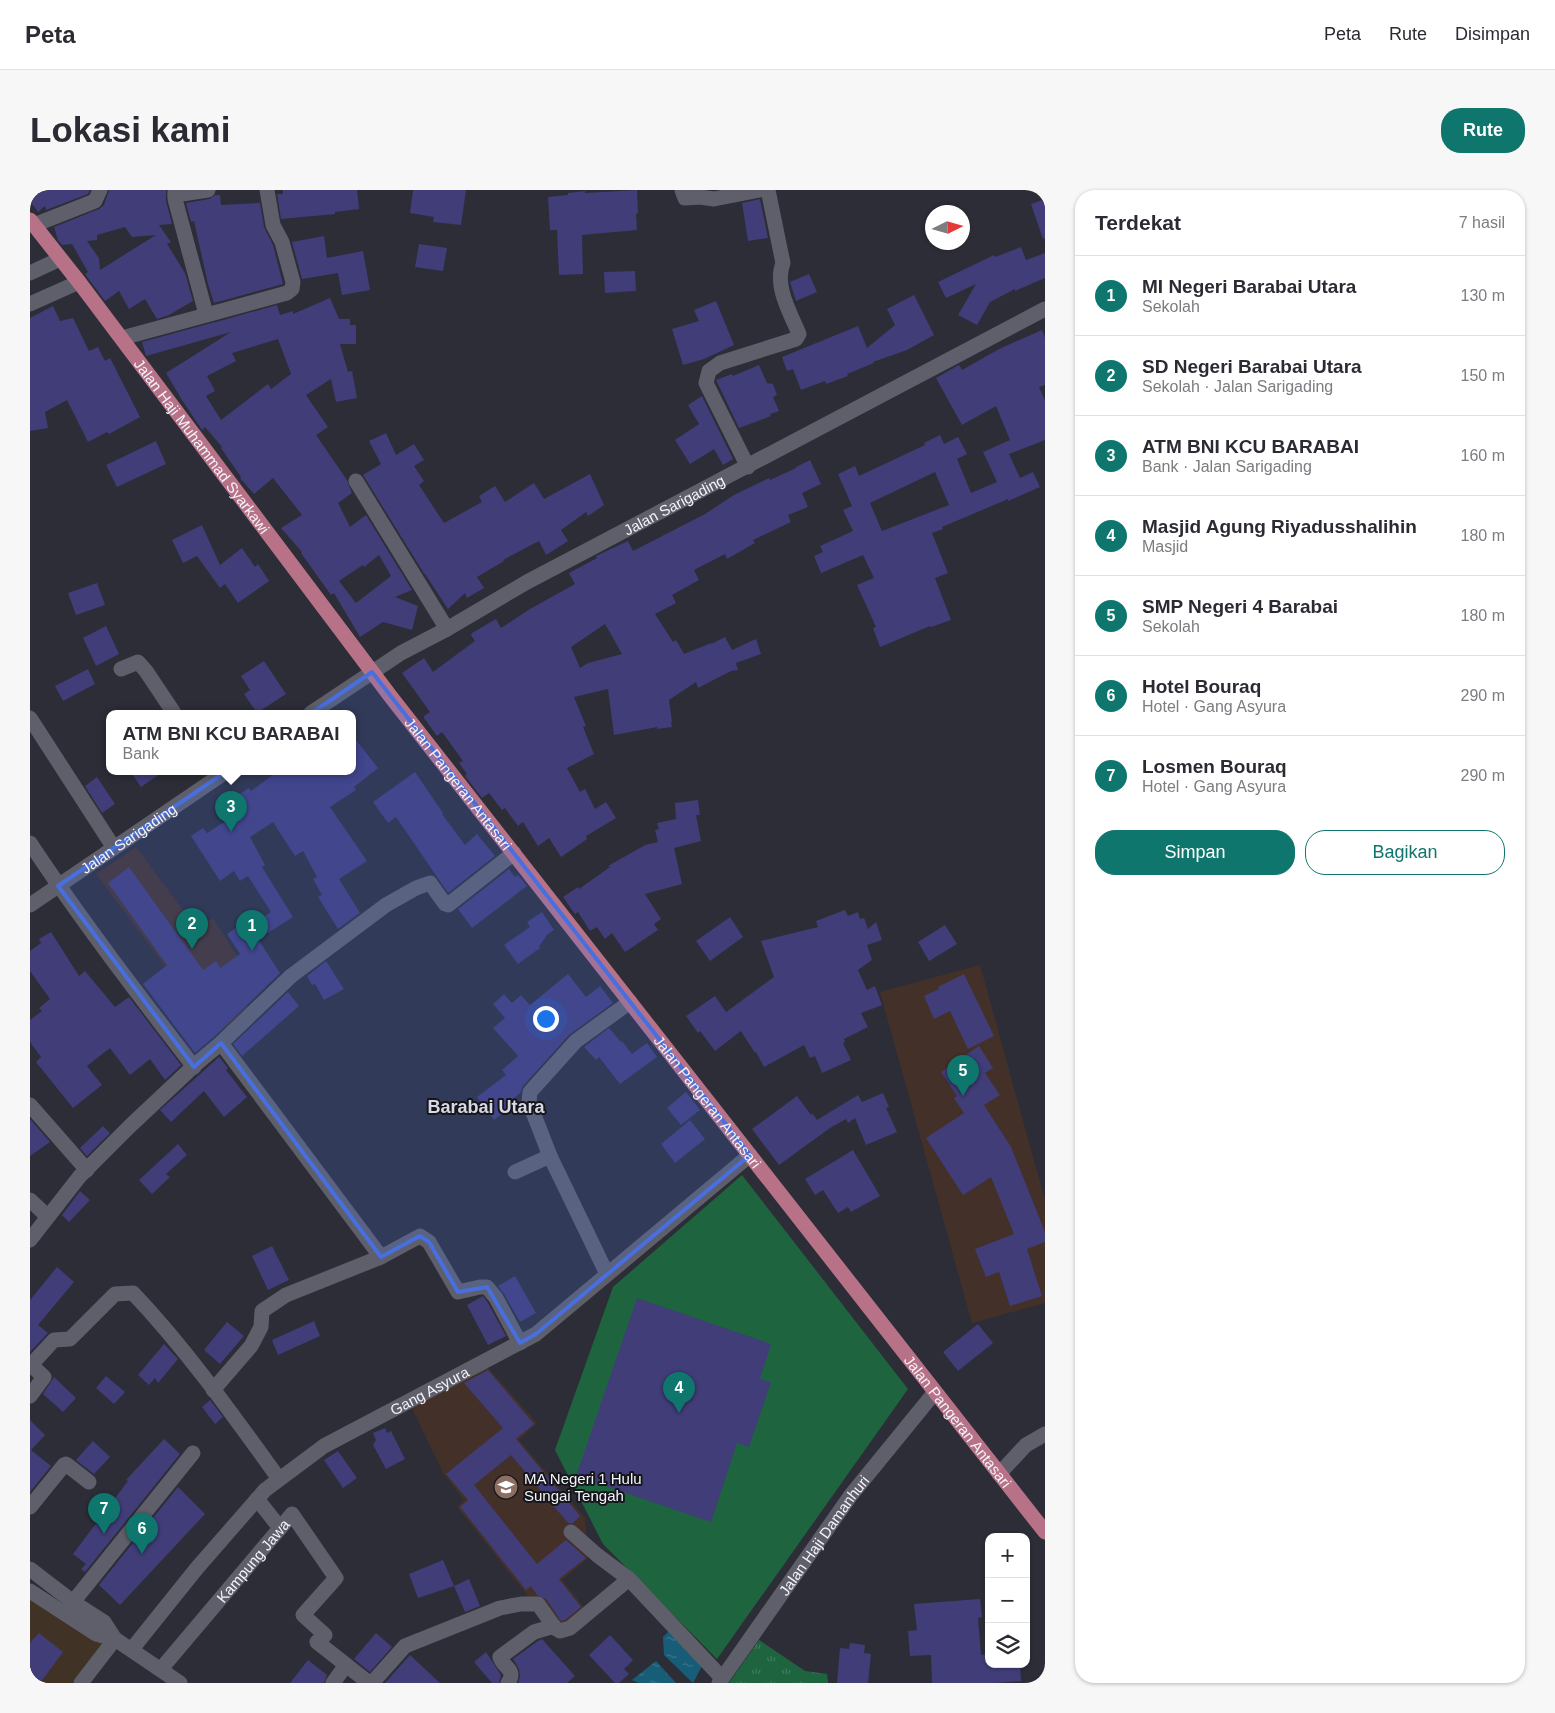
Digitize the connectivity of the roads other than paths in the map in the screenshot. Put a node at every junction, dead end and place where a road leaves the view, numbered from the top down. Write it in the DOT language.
graph roads {
  1 [pos="100,190"];
  2 [pos="208,190"];
  3 [pos="267,190"];
  4 [pos="682,190"];
  5 [pos="760,190"];
  6 [pos="768,190"];
  7 [pos="175,192"];
  8 [pos="32,223"];
  9 [pos="60,259"];
  10 [pos="30,273"];
  11 [pos="79,282"];
  12 [pos="30,304"];
  13 [pos="1045,310"];
  14 [pos="206,314"];
  15 [pos="122,338"];
  16 [pos="748,467"];
  17 [pos="356,482"];
  18 [pos="447,629"];
  19 [pos="121,669"];
  20 [pos="372,672"];
  21 [pos="172,710"];
  22 [pos="315,710"];
  23 [pos="30,718"];
  24 [pos="215,775"];
  25 [pos="30,843"];
  26 [pos="114,848"];
  27 [pos="514,853"];
  28 [pos="58,886"];
  29 [pos="30,905"];
  30 [pos="630,1002"];
  31 [pos="221,1043"];
  32 [pos="194,1066"];
  33 [pos="30,1106"];
  34 [pos="750,1155"];
  35 [pos="550,1156"];
  36 [pos="87,1170"];
  37 [pos="515,1172"];
  38 [pos="30,1200"];
  39 [pos="47,1216"];
  40 [pos="30,1240"];
  41 [pos="381,1257"];
  42 [pos="607,1274"];
  43 [pos="520,1342"];
  44 [pos="30,1364"];
  45 [pos="213,1390"];
  46 [pos="935,1392"];
  47 [pos="30,1396"];
  48 [pos="1045,1434"];
  49 [pos="193,1453"];
  50 [pos="999,1474"];
  51 [pos="279,1479"];
  52 [pos="89,1482"];
  53 [pos="257,1499"];
  54 [pos="30,1507"];
  55 [pos="280,1528"];
  56 [pos="571,1532"];
  57 [pos="1045,1532"];
  58 [pos="30,1569"];
  59 [pos="629,1579"];
  60 [pos="30,1591"];
  61 [pos="73,1602"];
  62 [pos="554,1626"];
  63 [pos="115,1639"];
  64 [pos="132,1649"];
  65 [pos="346,1665"];
  66 [pos="161,1669"];
  67 [pos="720,1681"];
  68 [pos="81,1683"];
  69 [pos="180,1683"];
  70 [pos="333,1683"];
  71 [pos="370,1683"];
  72 [pos="508,1683"];
  1 -- 8 [label="street"];
  2 -- 7 [label="street"];
  3 -- 14 [label="street"];
  4 -- 5 [label="street"];
  6 -- 16 [label="street"];
  7 -- 14 [label="street"];
  8 -- 9 [label="main road, Jalan Haji Muhammad Syarkawi"];
  9 -- 10 [label="street"];
  9 -- 11 [label="main road, Jalan Haji Muhammad Syarkawi"];
  11 -- 12 [label="street"];
  11 -- 15 [label="main road, Jalan Haji Muhammad Syarkawi"];
  13 -- 16 [label="street, Jalan Sarigading"];
  14 -- 15 [label="street"];
  15 -- 20 [label="main road, Jalan Haji Muhammad Syarkawi"];
  16 -- 18 [label="street, Jalan Sarigading"];
  17 -- 18 [label="street"];
  18 -- 20 [label="street, Jalan Sarigading"];
  19 -- 21 [label="street"];
  20 -- 22 [label="street, Jalan Sarigading"];
  20 -- 27 [label="main road, Jalan Pangeran Antasari"];
  23 -- 26 [label="street"];
  24 -- 26 [label="street, Jalan Sarigading"];
  25 -- 28 [label="street"];
  26 -- 28 [label="street, Jalan Sarigading"];
  27 -- 30 [label="main road, Jalan Pangeran Antasari"];
  27 -- 31 [label="street"];
  28 -- 29 [label="street, Jalan Sarigading"];
  28 -- 32 [label="street"];
  30 -- 34 [label="main road, Jalan Pangeran Antasari"];
  30 -- 35 [label="street"];
  31 -- 32 [label="street"];
  31 -- 41 [label="street"];
  32 -- 36 [label="street"];
  33 -- 36 [label="street"];
  34 -- 42 [label="street, Gang Asyura"];
  34 -- 46 [label="main road, Jalan Pangeran Antasari"];
  35 -- 37 [label="street"];
  35 -- 42 [label="street"];
  36 -- 39 [label="street"];
  38 -- 39 [label="street"];
  39 -- 40 [label="street"];
  41 -- 43 [label="street"];
  41 -- 45 [label="street"];
  42 -- 43 [label="street, Gang Asyura"];
  43 -- 51 [label="street, Gang Asyura"];
  44 -- 45 [label="street"];
  44 -- 47 [label="street"];
  45 -- 51 [label="street"];
  46 -- 50 [label="main road, Jalan Pangeran Antasari"];
  46 -- 67 [label="street, Jalan Haji Damanhuri"];
  48 -- 50 [label="street"];
  49 -- 61 [label="street"];
  50 -- 57 [label="main road, Jalan Pangeran Antasari"];
  51 -- 53 [label="street, Gang Asyura"];
  52 -- 54 [label="street"];
  53 -- 55 [label="street"];
  53 -- 64 [label="street, Gang Asyura"];
  55 -- 65 [label="street, Kampung Jawa"];
  55 -- 66 [label="street, Kampung Jawa"];
  56 -- 59 [label="street"];
  58 -- 61 [label="street"];
  59 -- 62 [label="street"];
  59 -- 67 [label="street"];
  60 -- 63 [label="street"];
  61 -- 63 [label="street"];
  62 -- 71 [label="street"];
  62 -- 72 [label="street"];
  63 -- 64 [label="street"];
  63 -- 68 [label="street"];
  64 -- 66 [label="street"];
  65 -- 70 [label="street"];
  65 -- 71 [label="street, Kampung Jawa"];
  66 -- 69 [label="street"];
}
